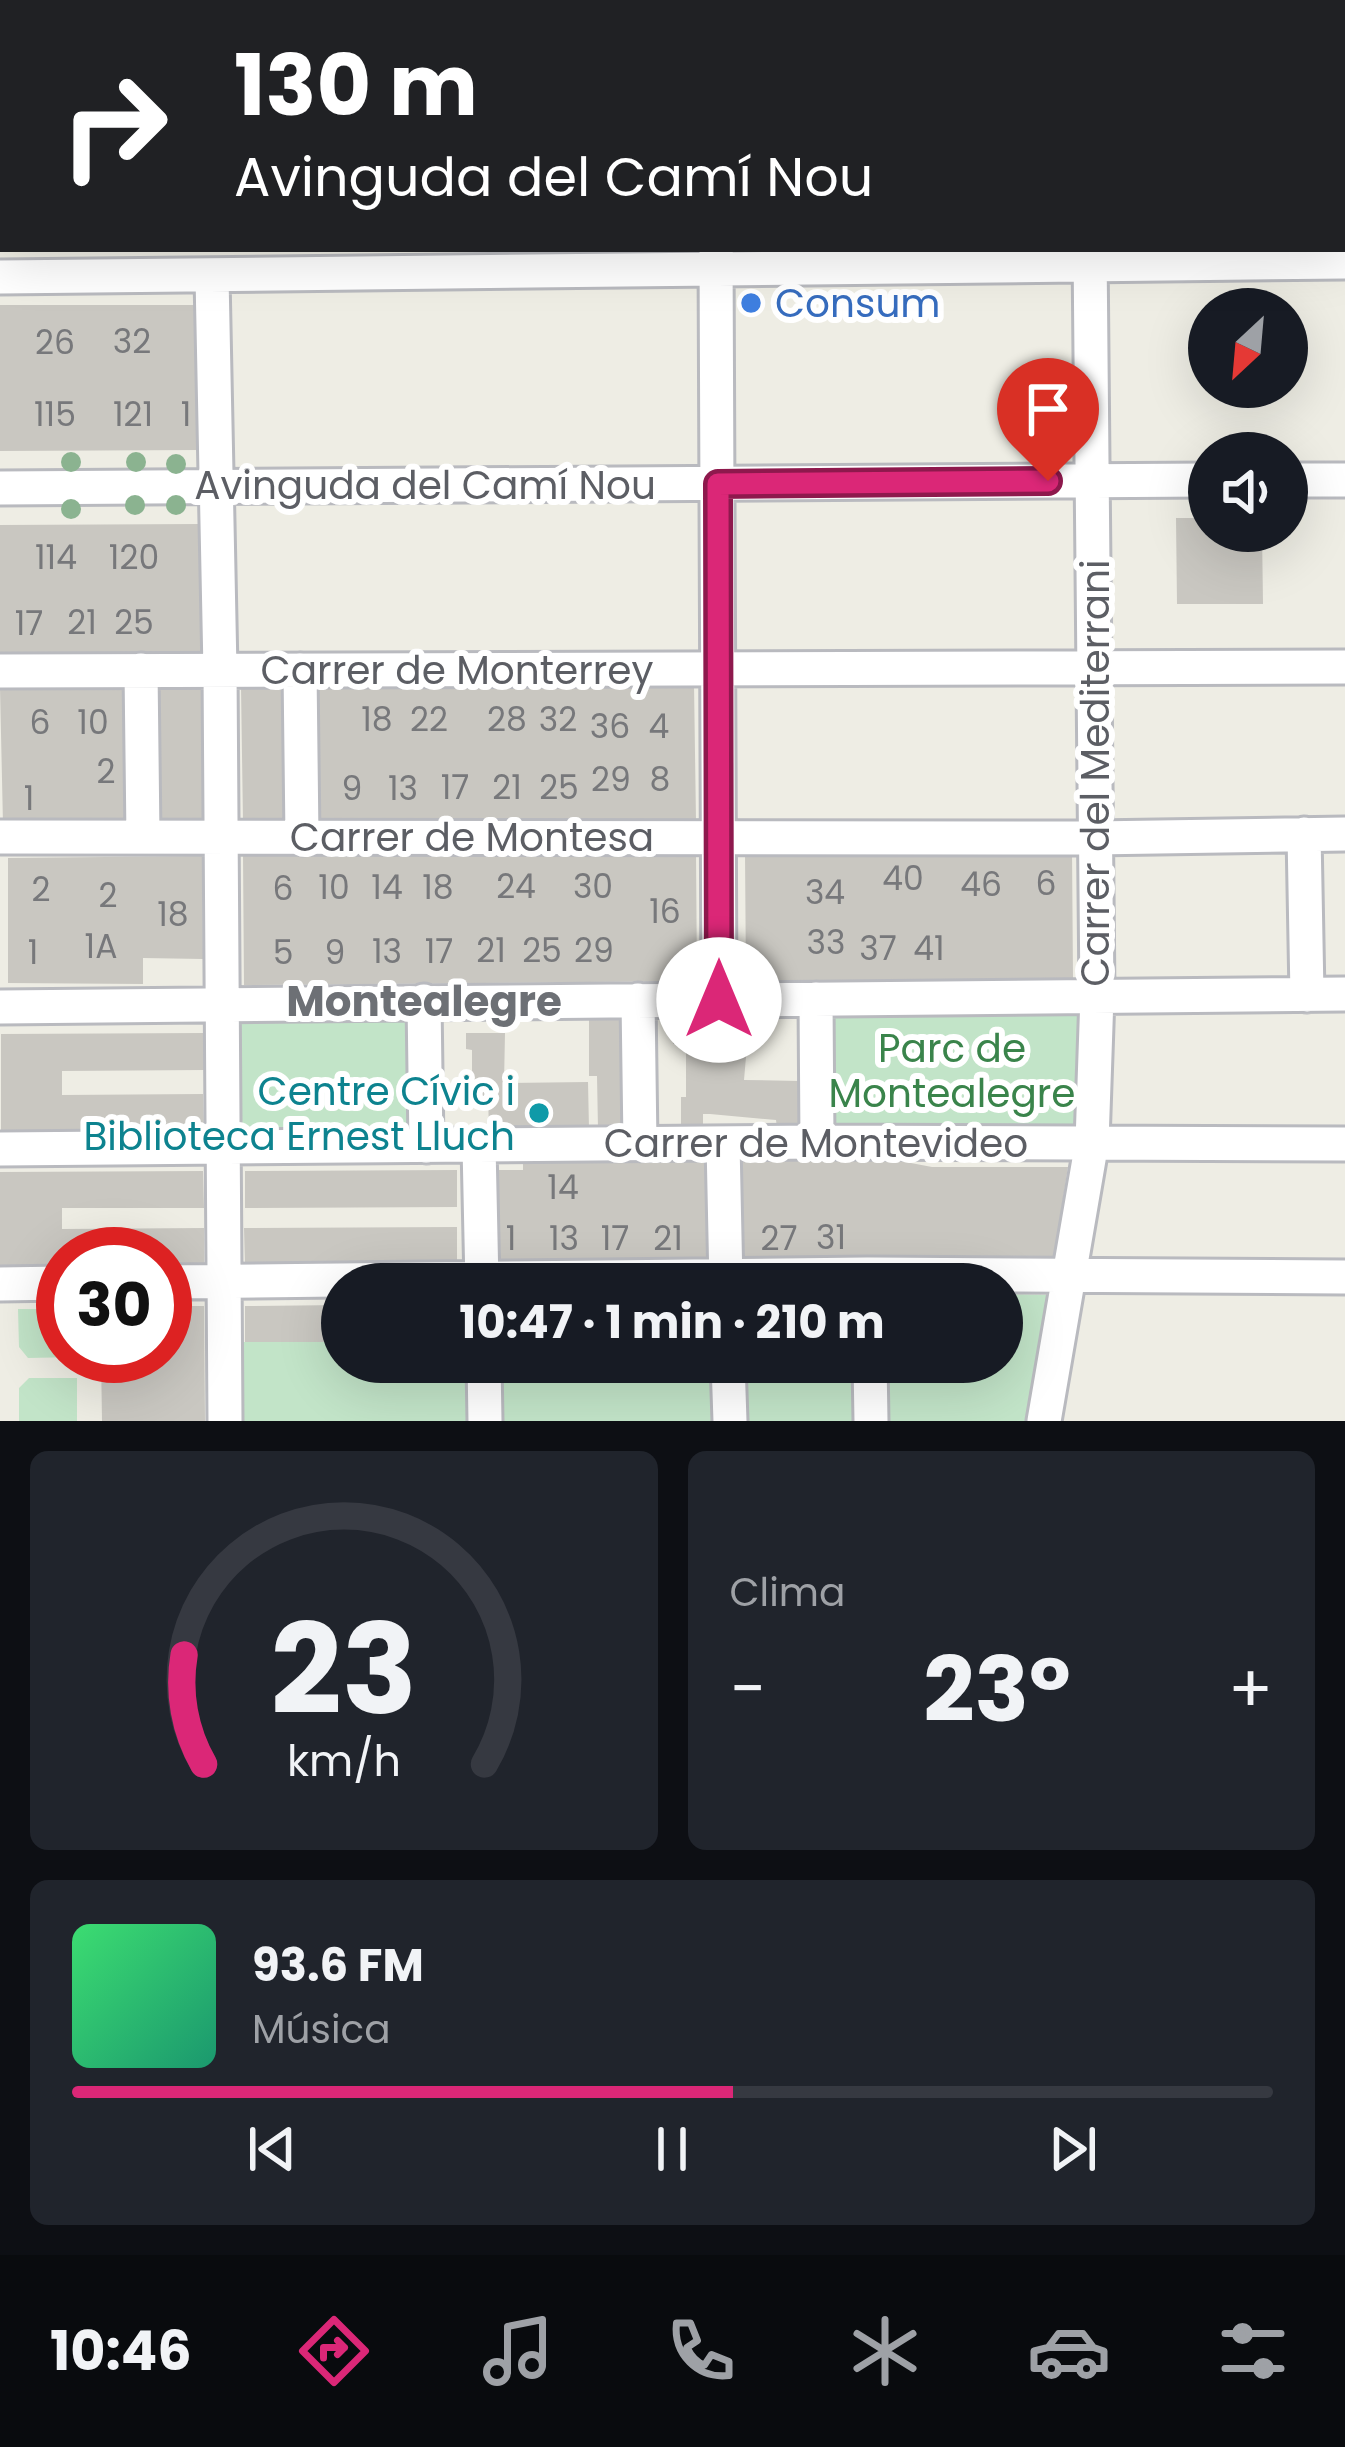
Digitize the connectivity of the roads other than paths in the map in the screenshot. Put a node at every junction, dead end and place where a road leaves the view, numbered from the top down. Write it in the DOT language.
graph roads {
  1 [pos="807,257"];
  2 [pos="1090,257"];
  3 [pos="620,259"];
  4 [pos="716,259"];
  5 [pos="494,261"];
  6 [pos="1345,262"];
  7 [pos="172,263"];
  8 [pos="0,277"];
  9 [pos="212,277"];
  10 [pos="1188,480"];
  11 [pos="1308,480"];
  12 [pos="1345,480"];
  13 [pos="1094,481"];
  14 [pos="718,484"];
  15 [pos="215,487"];
  16 [pos="0,488"];
  17 [pos="1345,667"];
  18 [pos="1093,668"];
  19 [pos="718,669"];
  20 [pos="141,670"];
  21 [pos="220,670"];
  22 [pos="300,670"];
  23 [pos="0,671"];
  24 [pos="1345,834"];
  25 [pos="1304,835"];
  26 [pos="718,836"];
  27 [pos="0,837"];
  28 [pos="143,837"];
  29 [pos="222,838"];
  30 [pos="302,838"];
  31 [pos="1093,838"];
  32 [pos="1307,994"];
  33 [pos="1345,994"];
  34 [pos="1096,996"];
  35 [pos="816,999"];
  36 [pos="638,1000"];
  37 [pos="719,1000"];
  38 [pos="424,1001"];
  39 [pos="224,1003"];
  40 [pos="0,1007"];
  41 [pos="817,1142"];
  42 [pos="1092,1142"];
  43 [pos="724,1143"];
  44 [pos="640,1144"];
  45 [pos="1345,1144"];
  46 [pos="425,1146"];
  47 [pos="479,1146"];
  48 [pos="0,1148"];
  49 [pos="224,1148"];
  50 [pos="482,1263"];
  51 [pos="725,1263"];
  52 [pos="1069,1275"];
  53 [pos="1023,1276"];
  54 [pos="1345,1277"];
  55 [pos="224,1281"];
  56 [pos="321,1281"];
  57 [pos="192,1282"];
  58 [pos="36,1283"];
  59 [pos="0,1284"];
  60 [pos="484,1383"];
  61 [pos="729,1383"];
  62 [pos="870,1383"];
  63 [pos="224,1421"];
  64 [pos="485,1421"];
  65 [pos="730,1421"];
  66 [pos="871,1421"];
  67 [pos="1044,1421"];
  1 -- 2 [label="street"];
  1 -- 4 [label="street"];
  2 -- 6 [label="street"];
  2 -- 13 [label="street, Carrer del Mediterrani"];
  3 -- 4 [label="street"];
  3 -- 5 [label="street"];
  4 -- 14 [label="street"];
  5 -- 9 [label="street"];
  7 -- 8 [label="street"];
  7 -- 9 [label="street"];
  9 -- 15 [label="street"];
  10 -- 13 [label="street, Avinguda del Camí Nou"];
  11 -- 12 [label="street"];
  13 -- 14 [label="street, Avinguda del Camí Nou"];
  13 -- 18 [label="street, Carrer del Mediterrani"];
  14 -- 15 [label="street, Avinguda del Camí Nou"];
  14 -- 19 [label="street"];
  15 -- 16 [label="street, Avinguda del Camí Nou"];
  15 -- 21 [label="street"];
  17 -- 18 [label="street, Carrer de Monterrey"];
  18 -- 19 [label="street, Carrer de Monterrey"];
  18 -- 31 [label="street, Carrer del Mediterrani"];
  19 -- 22 [label="street, Carrer de Monterrey"];
  19 -- 26 [label="street"];
  20 -- 21 [label="street, Carrer de Monterrey"];
  20 -- 23 [label="street, Carrer de Monterrey"];
  20 -- 28 [label="street"];
  21 -- 22 [label="street, Carrer de Monterrey"];
  21 -- 29 [label="street"];
  22 -- 30 [label="street"];
  24 -- 25 [label="street, Carrer de Montesa"];
  25 -- 31 [label="street, Carrer de Montesa"];
  25 -- 32 [label="street"];
  26 -- 30 [label="street, Carrer de Montesa"];
  26 -- 31 [label="street, Carrer de Montesa"];
  26 -- 37 [label="street"];
  27 -- 28 [label="street, Carrer de Montesa"];
  28 -- 29 [label="street, Carrer de Montesa"];
  29 -- 30 [label="street, Carrer de Montesa"];
  29 -- 39 [label="street"];
  31 -- 34 [label="street, Carrer del Mediterrani"];
  32 -- 33 [label="street"];
  32 -- 34 [label="street"];
  34 -- 35 [label="street"];
  34 -- 42 [label="street, Carrer del Mediterrani"];
  35 -- 37 [label="street"];
  35 -- 41 [label="street"];
  36 -- 37 [label="street"];
  36 -- 38 [label="street"];
  36 -- 44 [label="street"];
  38 -- 39 [label="street"];
  38 -- 46 [label="street"];
  39 -- 40 [label="street"];
  39 -- 49 [label="street"];
  41 -- 42 [label="street, Carrer de Montevideo"];
  41 -- 43 [label="street, Carrer de Montevideo"];
  42 -- 45 [label="street, Carrer de Montevideo"];
  42 -- 52 [label="street, Carrer del Mediterrani"];
  43 -- 44 [label="street, Carrer de Montevideo"];
  43 -- 51 [label="street"];
  44 -- 47 [label="street, Carrer de Montevideo"];
  46 -- 47 [label="street, Carrer de Montevideo"];
  46 -- 49 [label="street, Carrer de Montevideo"];
  47 -- 50 [label="street"];
  48 -- 49 [label="street, Carrer de Montevideo"];
  49 -- 55 [label="street"];
  52 -- 53 [label="street"];
  52 -- 54 [label="street"];
  52 -- 67 [label="street, Carrer del Mediterrani"];
  55 -- 56 [label="street"];
  55 -- 57 [label="street"];
  55 -- 63 [label="street"];
  58 -- 59 [label="street"];
  60 -- 64 [label="street"];
  61 -- 65 [label="street"];
  62 -- 66 [label="street"];
}
